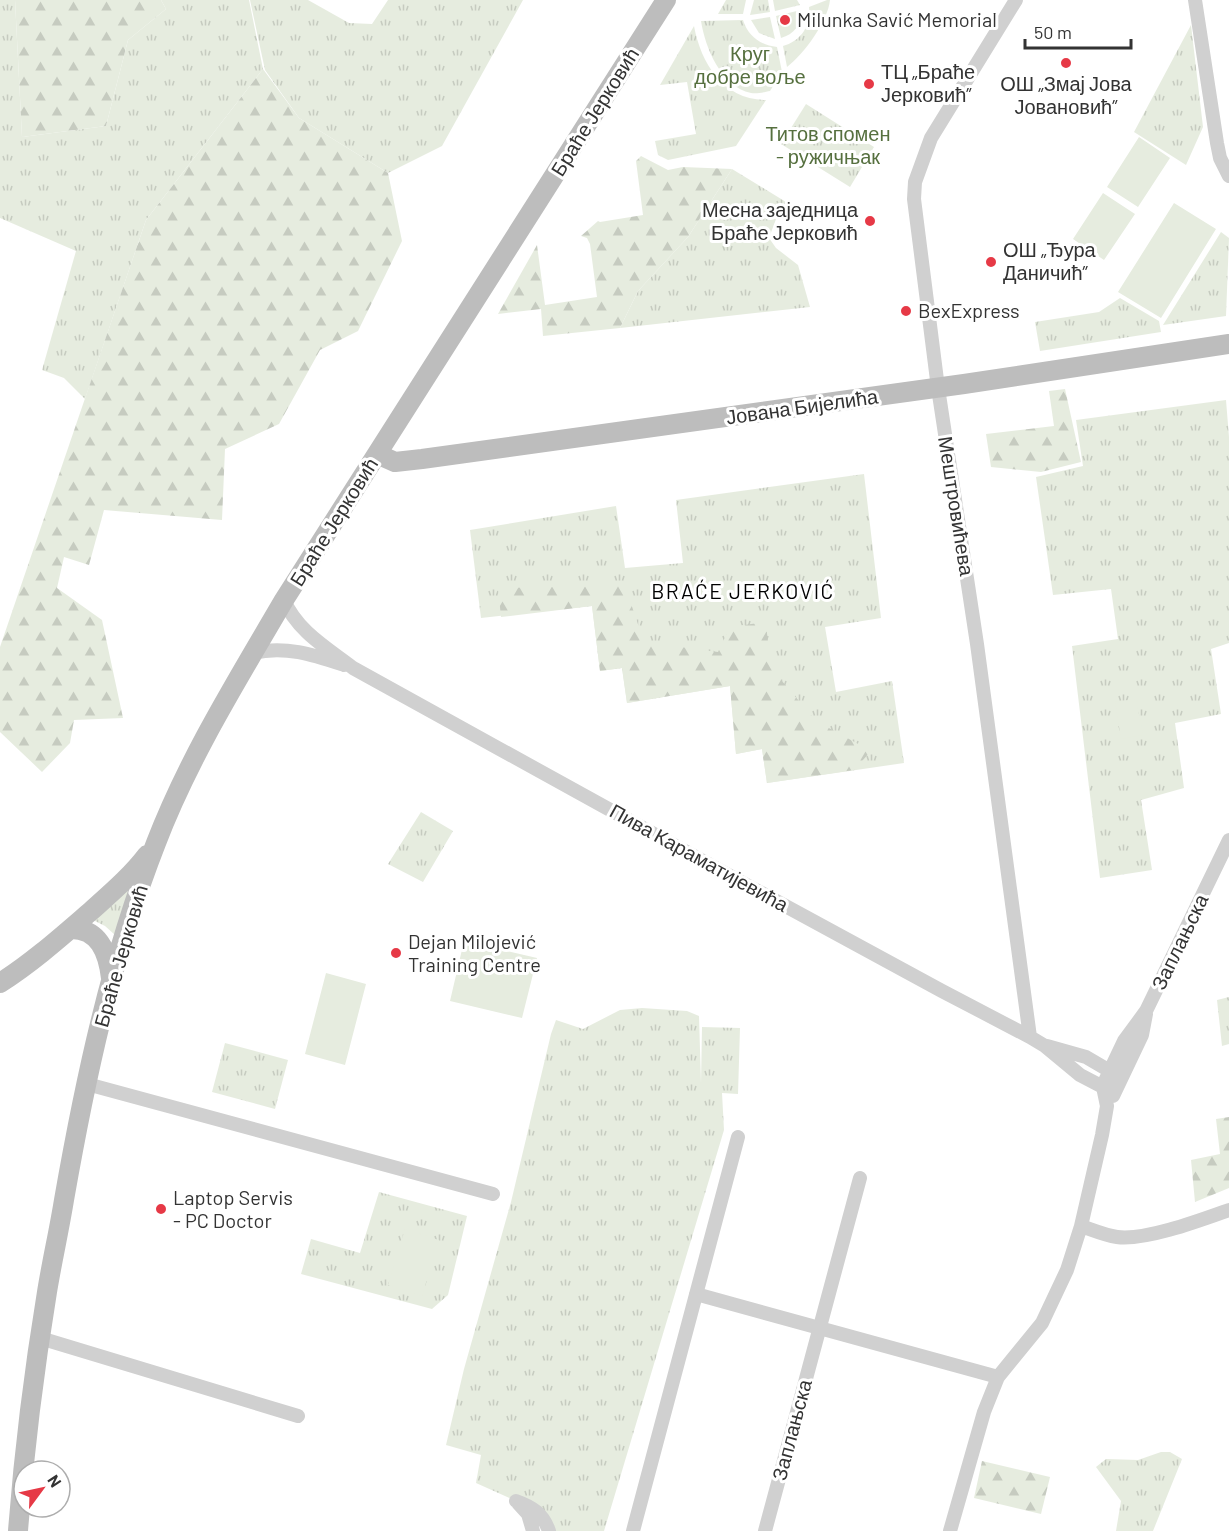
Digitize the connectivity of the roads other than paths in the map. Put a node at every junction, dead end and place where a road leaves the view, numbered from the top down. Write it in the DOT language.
graph roads {
  1 [pos="666,0"];
  2 [pos="1016,0"];
  3 [pos="1195,0"];
  4 [pos="1227,170"];
  5 [pos="1229,344"];
  6 [pos="938,388"];
  7 [pos="377,454"];
  8 [pos="284,600"];
  9 [pos="253,653"];
  10 [pos="353,668"];
  11 [pos="1229,840"];
  12 [pos="156,843"];
  13 [pos="70,929"];
  14 [pos="111,981"];
  15 [pos="0,983"];
  16 [pos="1146,1011"];
  17 [pos="1030,1036"];
  18 [pos="1045,1046"];
  19 [pos="1109,1070"];
  20 [pos="87,1084"];
  21 [pos="1114,1085"];
  22 [pos="738,1137"];
  23 [pos="860,1178"];
  24 [pos="492,1194"];
  25 [pos="1229,1210"];
  26 [pos="1081,1226"];
  27 [pos="696,1294"];
  28 [pos="819,1328"];
  29 [pos="40,1338"];
  30 [pos="998,1377"];
  31 [pos="298,1416"];
  32 [pos="18,1531"];
  33 [pos="533,1531"];
  34 [pos="549,1531"];
  35 [pos="633,1531"];
  36 [pos="765,1531"];
  37 [pos="950,1531"];
  1 -- 7 [label="street, Браће Јерковић"];
  2 -- 6 [label="street, Мештровићева"];
  3 -- 4 [label="street"];
  5 -- 6 [label="street, Јована Бијелића"];
  6 -- 7 [label="street, Јована Бијелића"];
  6 -- 17 [label="street, Мештровићева"];
  7 -- 8 [label="street, Браће Јерковић"];
  8 -- 9 [label="street, Браће Јерковић"];
  8 -- 10 [label="street, Пива Караматијевића"];
  9 -- 10 [label="street, Пива Караматијевића"];
  9 -- 12 [label="street, Браће Јерковић"];
  10 -- 17 [label="street, Пива Караматијевића"];
  11 -- 16 [label="street, Заплањска"];
  12 -- 13 [label="street"];
  12 -- 14 [label="street, Браће Јерковић"];
  13 -- 14 [label="street"];
  13 -- 15 [label="street"];
  14 -- 20 [label="street, Браће Јерковић"];
  16 -- 19 [label="street, Заплањска"];
  16 -- 21 [label="street, Заплањска"];
  17 -- 18 [label="street, Пива Караматијевића"];
  18 -- 19 [label="street, Пива Караматијевића"];
  18 -- 21 [label="street, Пива Караматијевића"];
  19 -- 21 [label="street, Пива Караматијевића"];
  20 -- 24 [label="street"];
  20 -- 29 [label="street, Браће Јерковић"];
  21 -- 26 [label="street, Заплањска"];
  22 -- 27 [label="street"];
  23 -- 28 [label="street, Заплањска"];
  25 -- 26 [label="street"];
  26 -- 30 [label="street, Заплањска"];
  27 -- 28 [label="street"];
  27 -- 35 [label="street"];
  28 -- 30 [label="street"];
  28 -- 36 [label="street, Заплањска"];
  29 -- 31 [label="street"];
  29 -- 32 [label="street, Браће Јерковић"];
  30 -- 37 [label="street, Заплањска"];
  33 -- 34 [label="street"];
}
